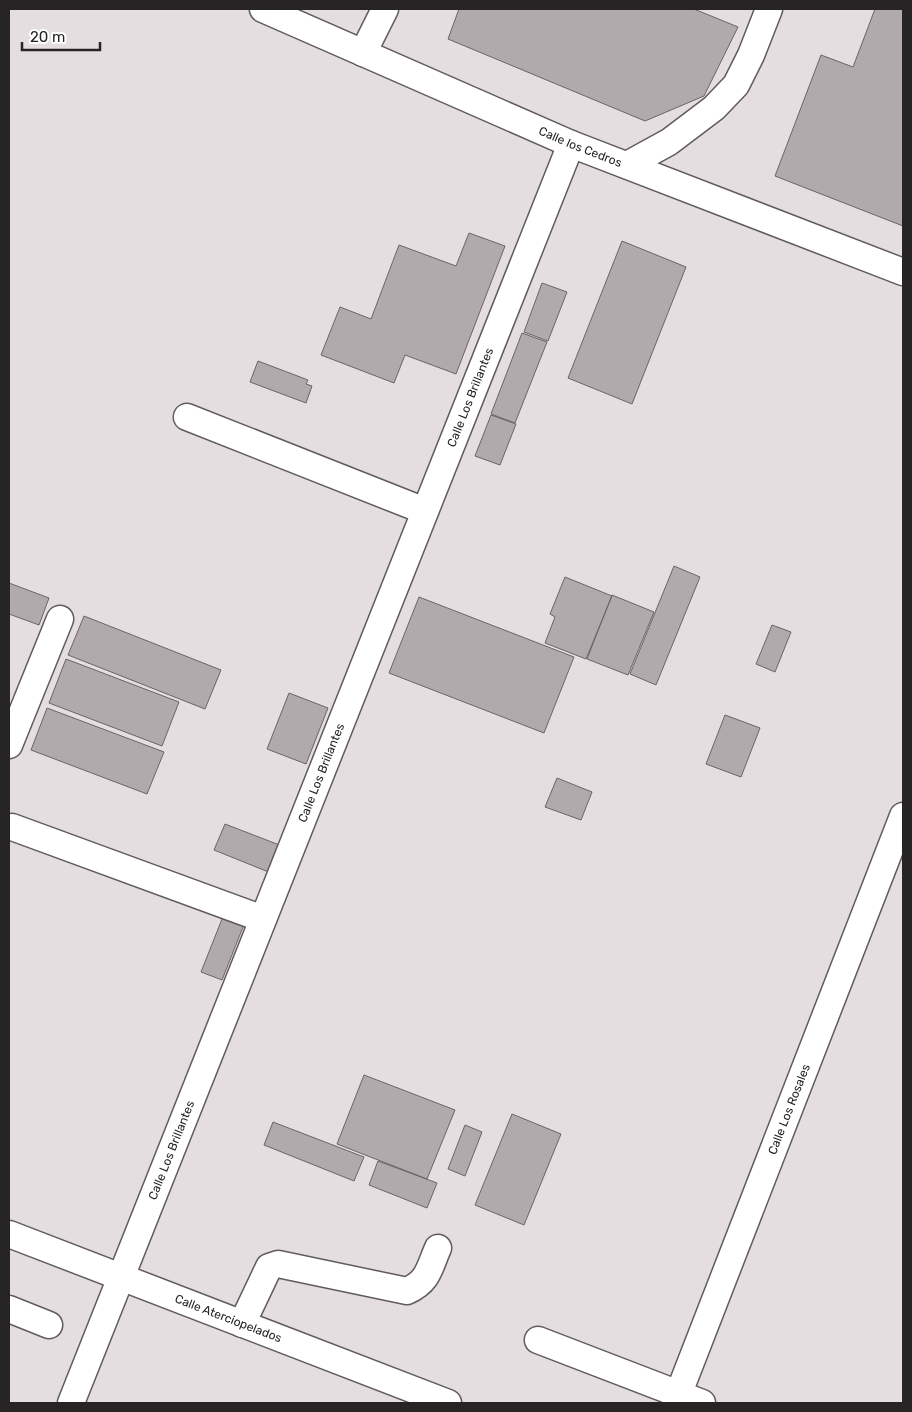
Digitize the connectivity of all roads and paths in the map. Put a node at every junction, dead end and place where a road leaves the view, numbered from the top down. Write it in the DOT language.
graph roads {
  1 [pos="263,9"];
  2 [pos="385,9"];
  3 [pos="769,9"];
  4 [pos="364,53"];
  5 [pos="572,144"];
  6 [pos="627,165"];
  7 [pos="903,272"];
  8 [pos="187,417"];
  9 [pos="425,511"];
  10 [pos="60,619"];
  11 [pos="9,745"];
  12 [pos="903,816"];
  13 [pos="12,827"];
  14 [pos="263,919"];
  15 [pos="9,1234"];
  16 [pos="438,1248"];
  17 [pos="120,1278"];
  18 [pos="9,1309"];
  19 [pos="242,1324"];
  20 [pos="49,1325"];
  21 [pos="538,1340"];
  22 [pos="685,1400"];
  23 [pos="71,1403"];
  24 [pos="448,1403"];
  1 -- 4 [label="street, Calle los Cedros"];
  2 -- 4 [label="street"];
  3 -- 6 [label="street"];
  4 -- 5 [label="street, Calle los Cedros"];
  5 -- 6 [label="street, Calle los Cedros"];
  5 -- 9 [label="street, Calle Los Brillantes"];
  6 -- 7 [label="street, Calle los Cedros"];
  8 -- 9 [label="street"];
  9 -- 14 [label="street, Calle Los Brillantes"];
  10 -- 11 [label="street"];
  12 -- 22 [label="street, Calle Los Rosales"];
  13 -- 14 [label="street"];
  14 -- 17 [label="street, Calle Los Brillantes"];
  15 -- 17 [label="street, Calle Aterciopelados"];
  16 -- 19 [label="street"];
  17 -- 19 [label="street, Calle Aterciopelados"];
  17 -- 23 [label="street, Calle Los Brillantes"];
  18 -- 20 [label="street"];
  19 -- 24 [label="street, Calle Aterciopelados"];
  21 -- 22 [label="street"];
}
